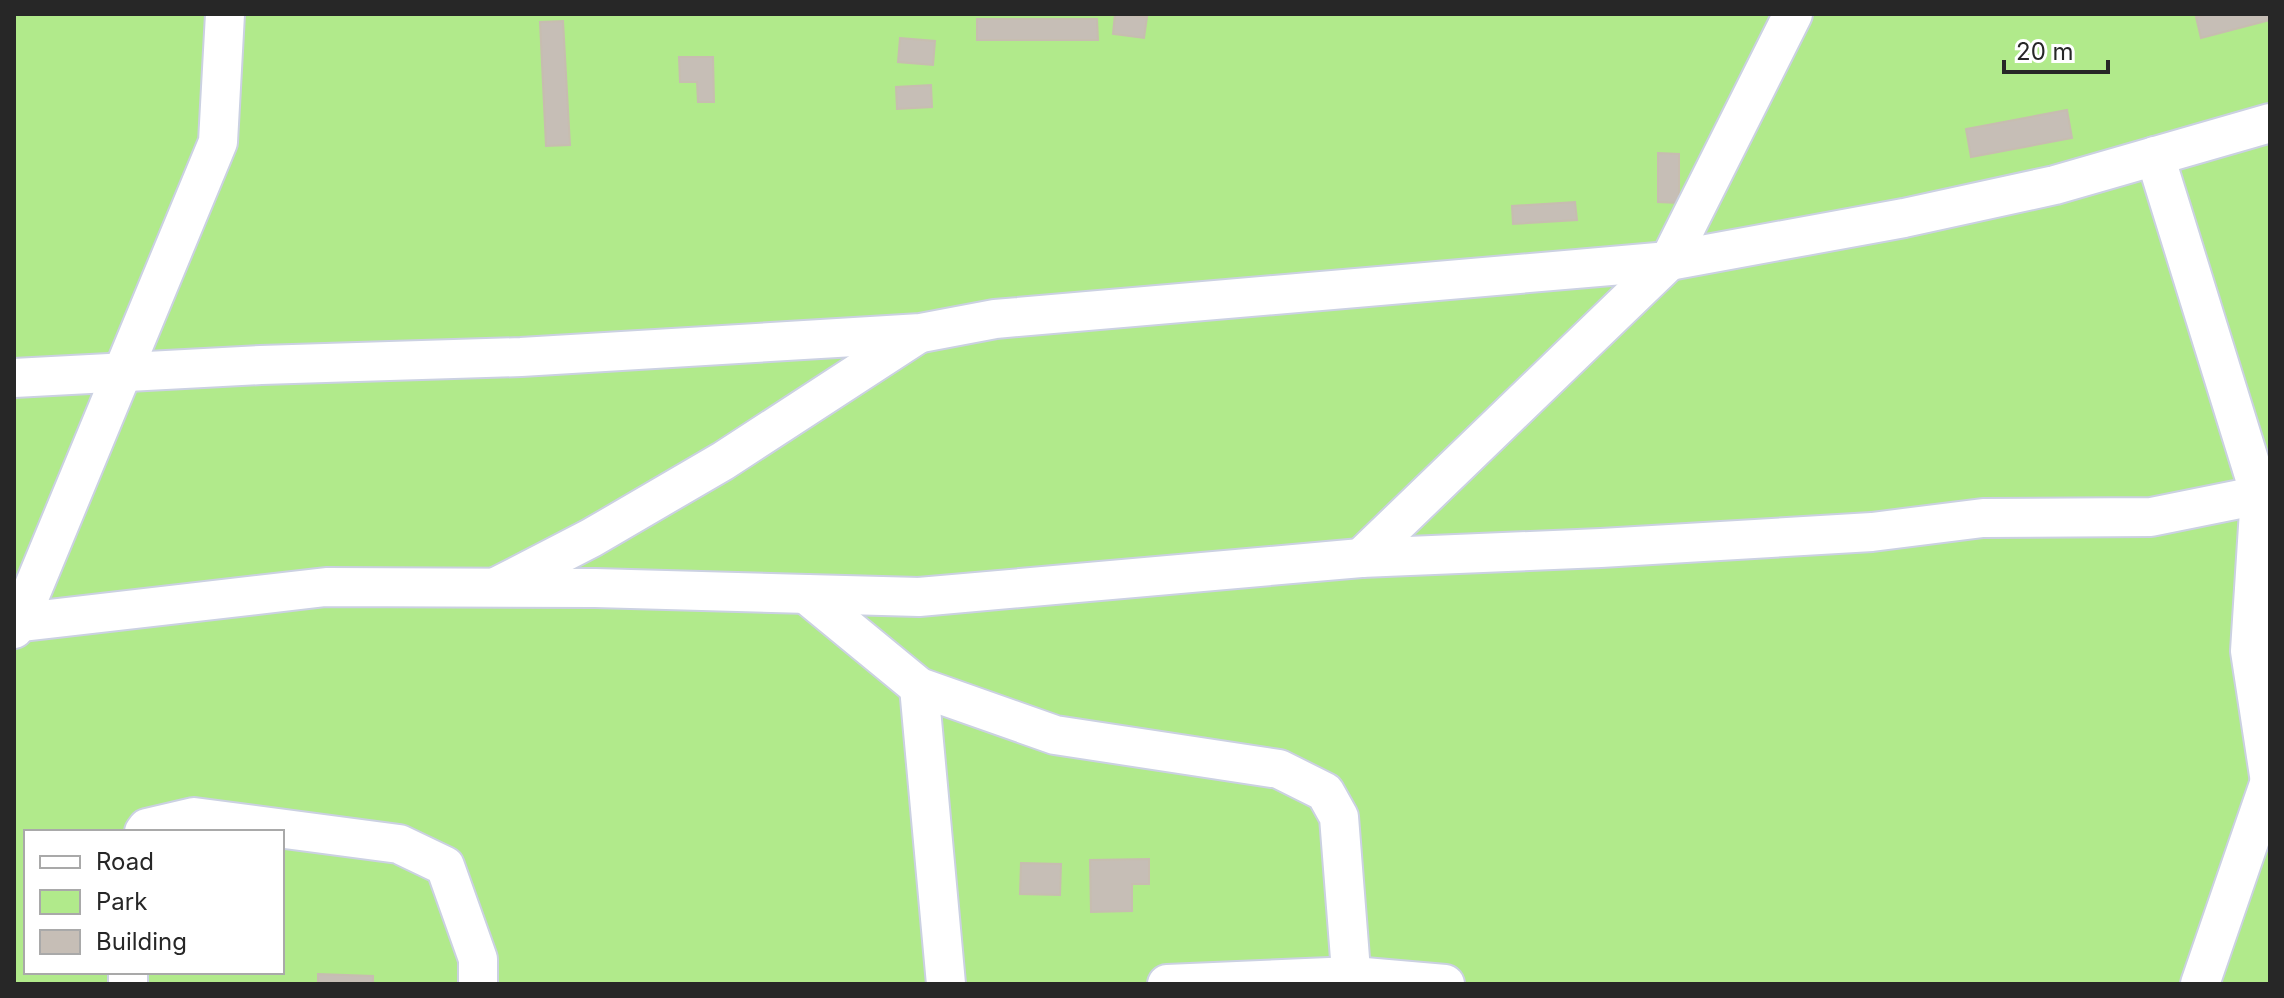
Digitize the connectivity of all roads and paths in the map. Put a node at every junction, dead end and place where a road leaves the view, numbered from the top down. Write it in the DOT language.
graph roads {
  1 [pos="225,14"];
  2 [pos="1793,14"];
  3 [pos="2270,123"];
  4 [pos="2155,156"];
  5 [pos="1669,261"];
  6 [pos="921,333"];
  7 [pos="122,371"];
  8 [pos="14,378"];
  9 [pos="2260,495"];
  10 [pos="1361,558"];
  11 [pos="495,588"];
  12 [pos="806,594"];
  13 [pos="16,625"];
  14 [pos="919,687"];
  15 [pos="2270,782"];
  16 [pos="146,830"];
  17 [pos="1353,980"];
  18 [pos="478,984"];
  19 [pos="946,984"];
  20 [pos="1167,984"];
  21 [pos="1445,984"];
  22 [pos="2200,984"];
  1 -- 7 [label="lane"];
  2 -- 5 [label="lane"];
  3 -- 4 [label="lane"];
  4 -- 5 [label="lane"];
  4 -- 9 [label="lane"];
  5 -- 6 [label="lane"];
  5 -- 10 [label="lane"];
  6 -- 7 [label="lane"];
  6 -- 11 [label="lane"];
  7 -- 8 [label="lane"];
  7 -- 13 [label="lane"];
  9 -- 10 [label="lane"];
  9 -- 15 [label="lane"];
  10 -- 12 [label="lane"];
  11 -- 12 [label="lane"];
  11 -- 13 [label="lane"];
  12 -- 14 [label="lane"];
  14 -- 17 [label="lane"];
  14 -- 19 [label="lane"];
  15 -- 22 [label="lane"];
  16 -- 18 [label="lane"];
  17 -- 20 [label="lane"];
  17 -- 21 [label="lane"];
}
